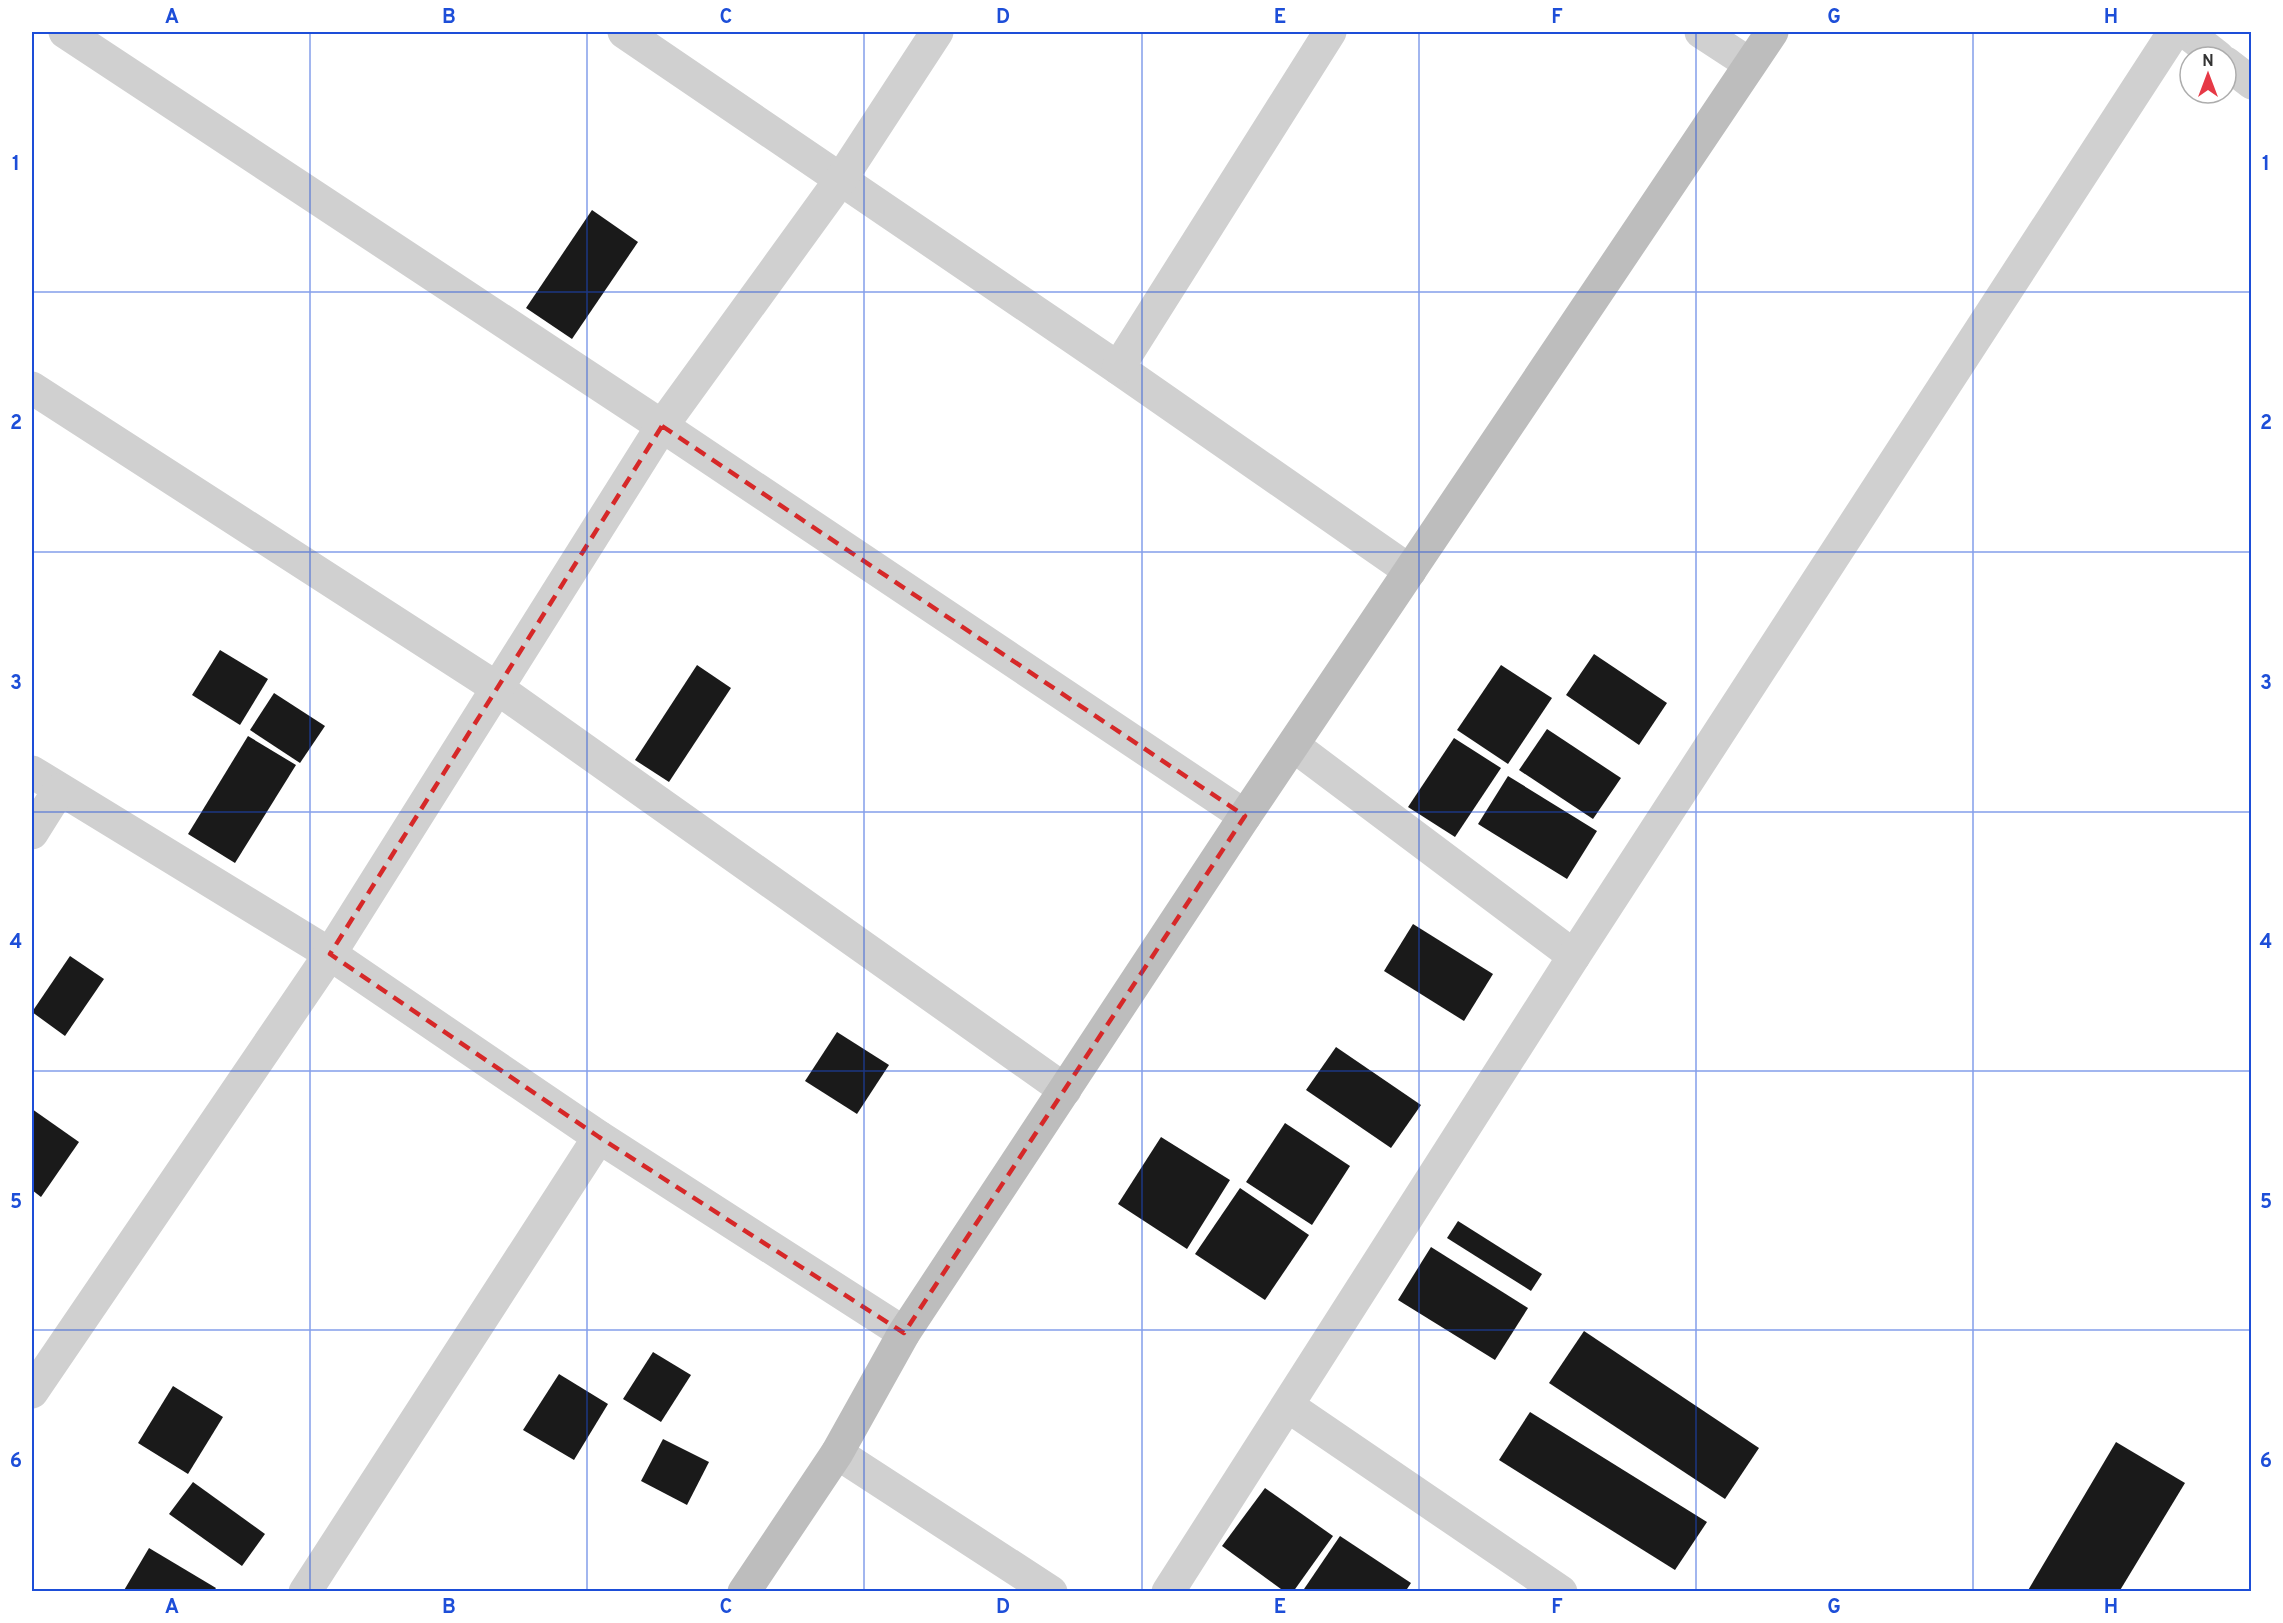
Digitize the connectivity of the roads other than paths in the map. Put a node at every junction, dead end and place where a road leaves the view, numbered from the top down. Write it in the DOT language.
graph roads {
  1 [pos="64,32"];
  2 [pos="624,32"];
  3 [pos="937,32"];
  4 [pos="1330,32"];
  5 [pos="1701,32"];
  6 [pos="1772,32"];
  7 [pos="2174,32"];
  8 [pos="2186,32"];
  9 [pos="2203,45"];
  10 [pos="1750,64"];
  11 [pos="2238,72"];
  12 [pos="2252,83"];
  13 [pos="841,178"];
  14 [pos="1118,368"];
  15 [pos="32,388"];
  16 [pos="662,426"];
  17 [pos="1410,571"];
  18 [pos="497,688"];
  19 [pos="1294,746"];
  20 [pos="32,772"];
  21 [pos="59,790"];
  22 [pos="1245,816"];
  23 [pos="32,833"];
  24 [pos="330,954"];
  25 [pos="1574,956"];
  26 [pos="1065,1090"];
  27 [pos="599,1137"];
  28 [pos="904,1333"];
  29 [pos="32,1392"];
  30 [pos="1288,1406"];
  31 [pos="837,1454"];
  32 [pos="305,1592"];
  33 [pos="744,1592"];
  34 [pos="1051,1592"];
  35 [pos="1168,1592"];
  36 [pos="1561,1592"];
  1 -- 16 [label="street"];
  2 -- 13 [label="street"];
  3 -- 13 [label="street"];
  4 -- 14 [label="street"];
  5 -- 10 [label="street"];
  6 -- 10 [label="street"];
  7 -- 25 [label="street"];
  8 -- 9 [label="street"];
  10 -- 17 [label="street"];
  11 -- 12 [label="street"];
  13 -- 14 [label="street"];
  13 -- 16 [label="street"];
  14 -- 17 [label="street"];
  15 -- 18 [label="street"];
  16 -- 18 [label="street"];
  16 -- 22 [label="street"];
  17 -- 19 [label="street"];
  18 -- 24 [label="street"];
  18 -- 26 [label="street"];
  19 -- 22 [label="street"];
  19 -- 25 [label="street"];
  20 -- 21 [label="street"];
  21 -- 23 [label="street"];
  21 -- 24 [label="street"];
  22 -- 26 [label="street"];
  24 -- 27 [label="street"];
  24 -- 29 [label="street"];
  25 -- 30 [label="street"];
  26 -- 28 [label="street"];
  27 -- 28 [label="street"];
  27 -- 32 [label="street"];
  28 -- 31 [label="street"];
  30 -- 35 [label="street"];
  30 -- 36 [label="street"];
  31 -- 33 [label="street"];
  31 -- 34 [label="street"];
}
